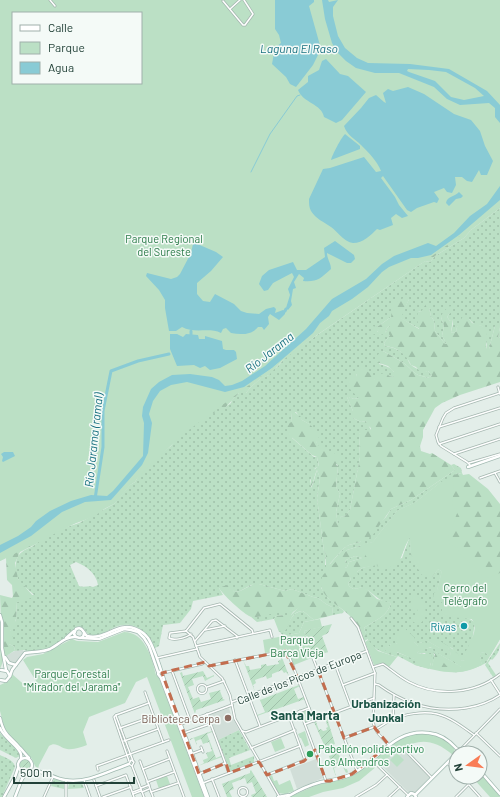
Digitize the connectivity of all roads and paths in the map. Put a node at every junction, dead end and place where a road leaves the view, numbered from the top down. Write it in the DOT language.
graph roads {
  1 [pos="50,0"];
  2 [pos="240,0"];
  3 [pos="244,0"];
  4 [pos="223,1"];
  5 [pos="55,6"];
  6 [pos="230,9"];
  7 [pos="498,387"];
  8 [pos="500,393"];
  9 [pos="500,408"];
  10 [pos="500,424"];
  11 [pos="439,427"];
  12 [pos="500,439"];
  13 [pos="439,444"];
  14 [pos="454,454"];
  15 [pos="500,455"];
  16 [pos="469,465"];
  17 [pos="500,471"];
  18 [pos="495,473"];
  19 [pos="480,478"];
  20 [pos="500,482"];
  21 [pos="0,615"];
  22 [pos="351,618"];
  23 [pos="225,626"];
  24 [pos="75,630"];
  25 [pos="205,630"];
  26 [pos="186,631"];
  27 [pos="84,633"];
  28 [pos="191,634"];
  29 [pos="253,634"];
  30 [pos="76,637"];
  31 [pos="272,637"];
  32 [pos="81,638"];
  33 [pos="237,638"];
  34 [pos="63,641"];
  35 [pos="194,641"];
  36 [pos="196,648"];
  37 [pos="367,651"];
  38 [pos="3,653"];
  39 [pos="156,658"];
  40 [pos="313,658"];
  41 [pos="235,660"];
  42 [pos="5,662"];
  43 [pos="205,662"];
  44 [pos="335,664"];
  45 [pos="16,665"];
  46 [pos="210,667"];
  47 [pos="373,667"];
  48 [pos="14,668"];
  49 [pos="318,670"];
  50 [pos="0,671"];
  51 [pos="7,671"];
  52 [pos="172,671"];
  53 [pos="161,673"];
  54 [pos="375,673"];
  55 [pos="500,674"];
  56 [pos="10,676"];
  57 [pos="298,678"];
  58 [pos="491,680"];
  59 [pos="224,681"];
  60 [pos="0,682"];
  61 [pos="375,684"];
  62 [pos="343,685"];
  63 [pos="206,687"];
  64 [pos="145,692"];
  65 [pos="500,694"];
  66 [pos="394,695"];
  67 [pos="248,696"];
  68 [pos="375,698"];
  69 [pos="231,702"];
  70 [pos="149,703"];
  71 [pos="232,705"];
  72 [pos="351,707"];
  73 [pos="309,708"];
  74 [pos="428,708"];
  75 [pos="500,709"];
  76 [pos="438,710"];
  77 [pos="300,711"];
  78 [pos="334,713"];
  79 [pos="427,713"];
  80 [pos="207,714"];
  81 [pos="437,714"];
  82 [pos="154,716"];
  83 [pos="289,716"];
  84 [pos="0,718"];
  85 [pos="393,719"];
  86 [pos="190,720"];
  87 [pos="314,721"];
  88 [pos="181,724"];
  89 [pos="210,724"];
  90 [pos="305,724"];
  91 [pos="260,726"];
  92 [pos="374,727"];
  93 [pos="0,728"];
  94 [pos="119,728"];
  95 [pos="158,729"];
  96 [pos="295,730"];
  97 [pos="375,730"];
  98 [pos="242,731"];
  99 [pos="246,732"];
  100 [pos="184,733"];
  101 [pos="476,733"];
  102 [pos="474,735"];
  103 [pos="244,736"];
  104 [pos="344,738"];
  105 [pos="169,740"];
  106 [pos="124,741"];
  107 [pos="163,742"];
  108 [pos="389,745"];
  109 [pos="453,745"];
  110 [pos="465,745"];
  111 [pos="300,746"];
  112 [pos="201,747"];
  113 [pos="251,748"];
  114 [pos="403,748"];
  115 [pos="167,751"];
  116 [pos="128,754"];
  117 [pos="192,754"];
  118 [pos="500,756"];
  119 [pos="21,758"];
  120 [pos="29,758"];
  121 [pos="170,759"];
  122 [pos="372,759"];
  123 [pos="132,761"];
  124 [pos="140,761"];
  125 [pos="259,762"];
  126 [pos="447,762"];
  127 [pos="32,763"];
  128 [pos="129,763"];
  129 [pos="226,763"];
  130 [pos="132,766"];
  131 [pos="18,767"];
  132 [pos="143,769"];
  133 [pos="98,770"];
  134 [pos="28,771"];
  135 [pos="357,771"];
  136 [pos="40,772"];
  137 [pos="175,772"];
  138 [pos="229,773"];
  139 [pos="199,774"];
  140 [pos="387,774"];
  141 [pos="267,776"];
  142 [pos="53,777"];
  143 [pos="432,778"];
  144 [pos="212,779"];
  145 [pos="84,780"];
  146 [pos="94,780"];
  147 [pos="488,780"];
  148 [pos="66,781"];
  149 [pos="326,781"];
  150 [pos="148,782"];
  151 [pos="178,782"];
  152 [pos="203,783"];
  153 [pos="149,785"];
  154 [pos="468,785"];
  155 [pos="470,785"];
  156 [pos="96,786"];
  157 [pos="131,787"];
  158 [pos="400,787"];
  159 [pos="150,789"];
  160 [pos="141,790"];
  161 [pos="151,792"];
  162 [pos="297,792"];
  163 [pos="133,793"];
  164 [pos="500,794"];
  165 [pos="183,796"];
  166 [pos="407,796"];
  167 [pos="416,796"];
  168 [pos="4,797"];
  169 [pos="15,797"];
  170 [pos="44,797"];
  171 [pos="66,797"];
  172 [pos="90,797"];
  173 [pos="100,797"];
  174 [pos="103,797"];
  175 [pos="134,797"];
  176 [pos="144,797"];
  177 [pos="153,797"];
  178 [pos="207,797"];
  179 [pos="219,797"];
  180 [pos="244,797"];
  181 [pos="281,797"];
  182 [pos="287,797"];
  183 [pos="356,797"];
  184 [pos="389,797"];
  185 [pos="456,797"];
  186 [pos="480,797"];
  1 -- 5 [label="street"];
  2 -- 6 [label="street"];
  3 -- 6 [label="street"];
  4 -- 6 [label="street"];
  7 -- 8 [label="street"];
  8 -- 11 [label="street"];
  9 -- 11 [label="street"];
  10 -- 13 [label="street"];
  11 -- 13 [label="street"];
  12 -- 14 [label="street"];
  13 -- 14 [label="street"];
  14 -- 16 [label="street"];
  15 -- 16 [label="street"];
  17 -- 18 [label="street"];
  18 -- 19 [label="street"];
  18 -- 20 [label="street"];
  21 -- 38 [label="street"];
  22 -- 37 [label="street"];
  23 -- 25 [label="street"];
  23 -- 25 [label="street"];
  23 -- 33 [label="street"];
  24 -- 27 [label="street"];
  24 -- 30 [label="street"];
  24 -- 34 [label="street"];
  25 -- 35 [label="street"];
  26 -- 28 [label="street"];
  26 -- 28 [label="street"];
  26 -- 29 [label="street"];
  27 -- 32 [label="street"];
  27 -- 39 [label="street"];
  28 -- 35 [label="street"];
  29 -- 31 [label="street"];
  29 -- 33 [label="street"];
  30 -- 32 [label="street"];
  30 -- 34 [label="street"];
  32 -- 53 [label="street"];
  33 -- 36 [label="street"];
  34 -- 45 [label="street"];
  35 -- 36 [label="street"];
  36 -- 39 [label="street"];
  36 -- 43 [label="street"];
  37 -- 44 [label="street, Calle de los Picos de Europa"];
  37 -- 47 [label="street"];
  38 -- 42 [label="street"];
  38 -- 45 [label="street"];
  39 -- 53 [label="street"];
  40 -- 49 [label="street"];
  41 -- 46 [label="street"];
  41 -- 57 [label="street"];
  41 -- 67 [label="street"];
  42 -- 50 [label="street"];
  42 -- 51 [label="street"];
  43 -- 46 [label="street"];
  43 -- 52 [label="street"];
  44 -- 49 [label="street, Calle de los Picos de Europa"];
  44 -- 62 [label="street"];
  45 -- 48 [label="street"];
  46 -- 59 [label="street"];
  47 -- 54 [label="street"];
  47 -- 58 [label="street"];
  48 -- 51 [label="street"];
  48 -- 56 [label="street"];
  49 -- 57 [label="street, Calle de los Picos de Europa"];
  49 -- 78 [label="street"];
  50 -- 51 [label="street"];
  51 -- 56 [label="street"];
  52 -- 53 [label="street"];
  52 -- 86 [label="street"];
  53 -- 88 [label="street"];
  53 -- 178 [label="street"];
  54 -- 61 [label="street"];
  54 -- 62 [label="street"];
  55 -- 58 [label="street"];
  56 -- 60 [label="street"];
  57 -- 67 [label="street, Calle de los Picos de Europa"];
  57 -- 73 [label="street"];
  58 -- 65 [label="street"];
  59 -- 63 [label="street"];
  59 -- 69 [label="street"];
  61 -- 66 [label="street"];
  61 -- 68 [label="street"];
  62 -- 72 [label="street"];
  63 -- 63 [label="street"];
  64 -- 70 [label="street"];
  65 -- 76 [label="street"];
  66 -- 74 [label="street"];
  66 -- 85 [label="street"];
  67 -- 69 [label="street, Calle de los Picos de Europa"];
  67 -- 91 [label="street"];
  68 -- 72 [label="street"];
  68 -- 92 [label="street"];
  69 -- 71 [label="street"];
  70 -- 82 [label="street"];
  70 -- 94 [label="street"];
  71 -- 80 [label="street"];
  71 -- 98 [label="street"];
  72 -- 78 [label="street"];
  73 -- 77 [label="street"];
  73 -- 87 [label="street"];
  74 -- 76 [label="street"];
  74 -- 79 [label="street"];
  75 -- 101 [label="street"];
  76 -- 81 [label="street"];
  77 -- 83 [label="street"];
  77 -- 90 [label="street"];
  78 -- 87 [label="street"];
  78 -- 104 [label="street"];
  79 -- 81 [label="street"];
  79 -- 85 [label="street"];
  80 -- 86 [label="street"];
  80 -- 89 [label="street"];
  81 -- 102 [label="street"];
  82 -- 94 [label="street"];
  82 -- 95 [label="street"];
  83 -- 91 [label="street"];
  83 -- 96 [label="street"];
  84 -- 120 [label="street"];
  85 -- 97 [label="street"];
  86 -- 88 [label="street"];
  87 -- 90 [label="street"];
  88 -- 100 [label="street"];
  89 -- 100 [label="street"];
  89 -- 129 [label="street"];
  90 -- 149 [label="street"];
  91 -- 99 [label="street"];
  92 -- 97 [label="street"];
  92 -- 104 [label="street"];
  93 -- 119 [label="street"];
  94 -- 106 [label="street"];
  95 -- 106 [label="street"];
  95 -- 107 [label="street"];
  96 -- 111 [label="street"];
  96 -- 113 [label="street"];
  97 -- 108 [label="street"];
  98 -- 99 [label="street"];
  98 -- 103 [label="street"];
  99 -- 103 [label="street"];
  100 -- 117 [label="street"];
  101 -- 102 [label="street"];
  101 -- 118 [label="street"];
  102 -- 110 [label="street"];
  103 -- 113 [label="street"];
  104 -- 135 [label="street"];
  105 -- 107 [label="street"];
  106 -- 116 [label="street"];
  107 -- 116 [label="street"];
  108 -- 109 [label="street"];
  108 -- 122 [label="street"];
  111 -- 125 [label="street"];
  111 -- 141 [label="street"];
  112 -- 117 [label="street"];
  113 -- 125 [label="street"];
  114 -- 143 [label="street"];
  115 -- 121 [label="street"];
  116 -- 123 [label="street"];
  116 -- 128 [label="street"];
  116 -- 133 [label="street"];
  117 -- 139 [label="street"];
  119 -- 120 [label="street"];
  119 -- 131 [label="street"];
  120 -- 127 [label="street"];
  121 -- 132 [label="street"];
  121 -- 137 [label="street"];
  122 -- 135 [label="street"];
  122 -- 140 [label="street"];
  123 -- 128 [label="street"];
  123 -- 130 [label="street"];
  124 -- 132 [label="street"];
  125 -- 138 [label="street"];
  125 -- 141 [label="street"];
  126 -- 143 [label="street"];
  127 -- 134 [label="street"];
  127 -- 136 [label="street"];
  128 -- 130 [label="street"];
  128 -- 145 [label="street"];
  129 -- 138 [label="street"];
  129 -- 139 [label="street"];
  130 -- 160 [label="street"];
  131 -- 134 [label="street"];
  131 -- 168 [label="street"];
  132 -- 150 [label="street"];
  134 -- 136 [label="street"];
  134 -- 169 [label="street"];
  135 -- 149 [label="street"];
  136 -- 142 [label="street"];
  137 -- 150 [label="street"];
  137 -- 151 [label="street"];
  138 -- 144 [label="street"];
  139 -- 152 [label="street"];
  140 -- 158 [label="street"];
  140 -- 183 [label="street"];
  141 -- 181 [label="street"];
  142 -- 148 [label="street"];
  142 -- 170 [label="street"];
  143 -- 167 [label="street"];
  144 -- 152 [label="street"];
  144 -- 179 [label="street"];
  145 -- 148 [label="street"];
  145 -- 172 [label="street"];
  146 -- 156 [label="street"];
  147 -- 164 [label="street"];
  148 -- 171 [label="street"];
  149 -- 162 [label="street"];
  150 -- 153 [label="street"];
  151 -- 161 [label="street"];
  151 -- 165 [label="street"];
  152 -- 178 [label="street"];
  153 -- 159 [label="street"];
  153 -- 160 [label="street"];
  154 -- 185 [label="street"];
  155 -- 186 [label="street"];
  156 -- 157 [label="street"];
  156 -- 173 [label="street"];
  157 -- 163 [label="street"];
  157 -- 174 [label="street"];
  158 -- 166 [label="street"];
  158 -- 184 [label="street"];
  159 -- 160 [label="street"];
  159 -- 161 [label="street"];
  160 -- 163 [label="street"];
  160 -- 176 [label="street"];
  161 -- 177 [label="street"];
  162 -- 181 [label="street"];
  162 -- 182 [label="street"];
  163 -- 175 [label="street"];
  166 -- 167 [label="street"];
  180 -- 180 [label="street"];
}
